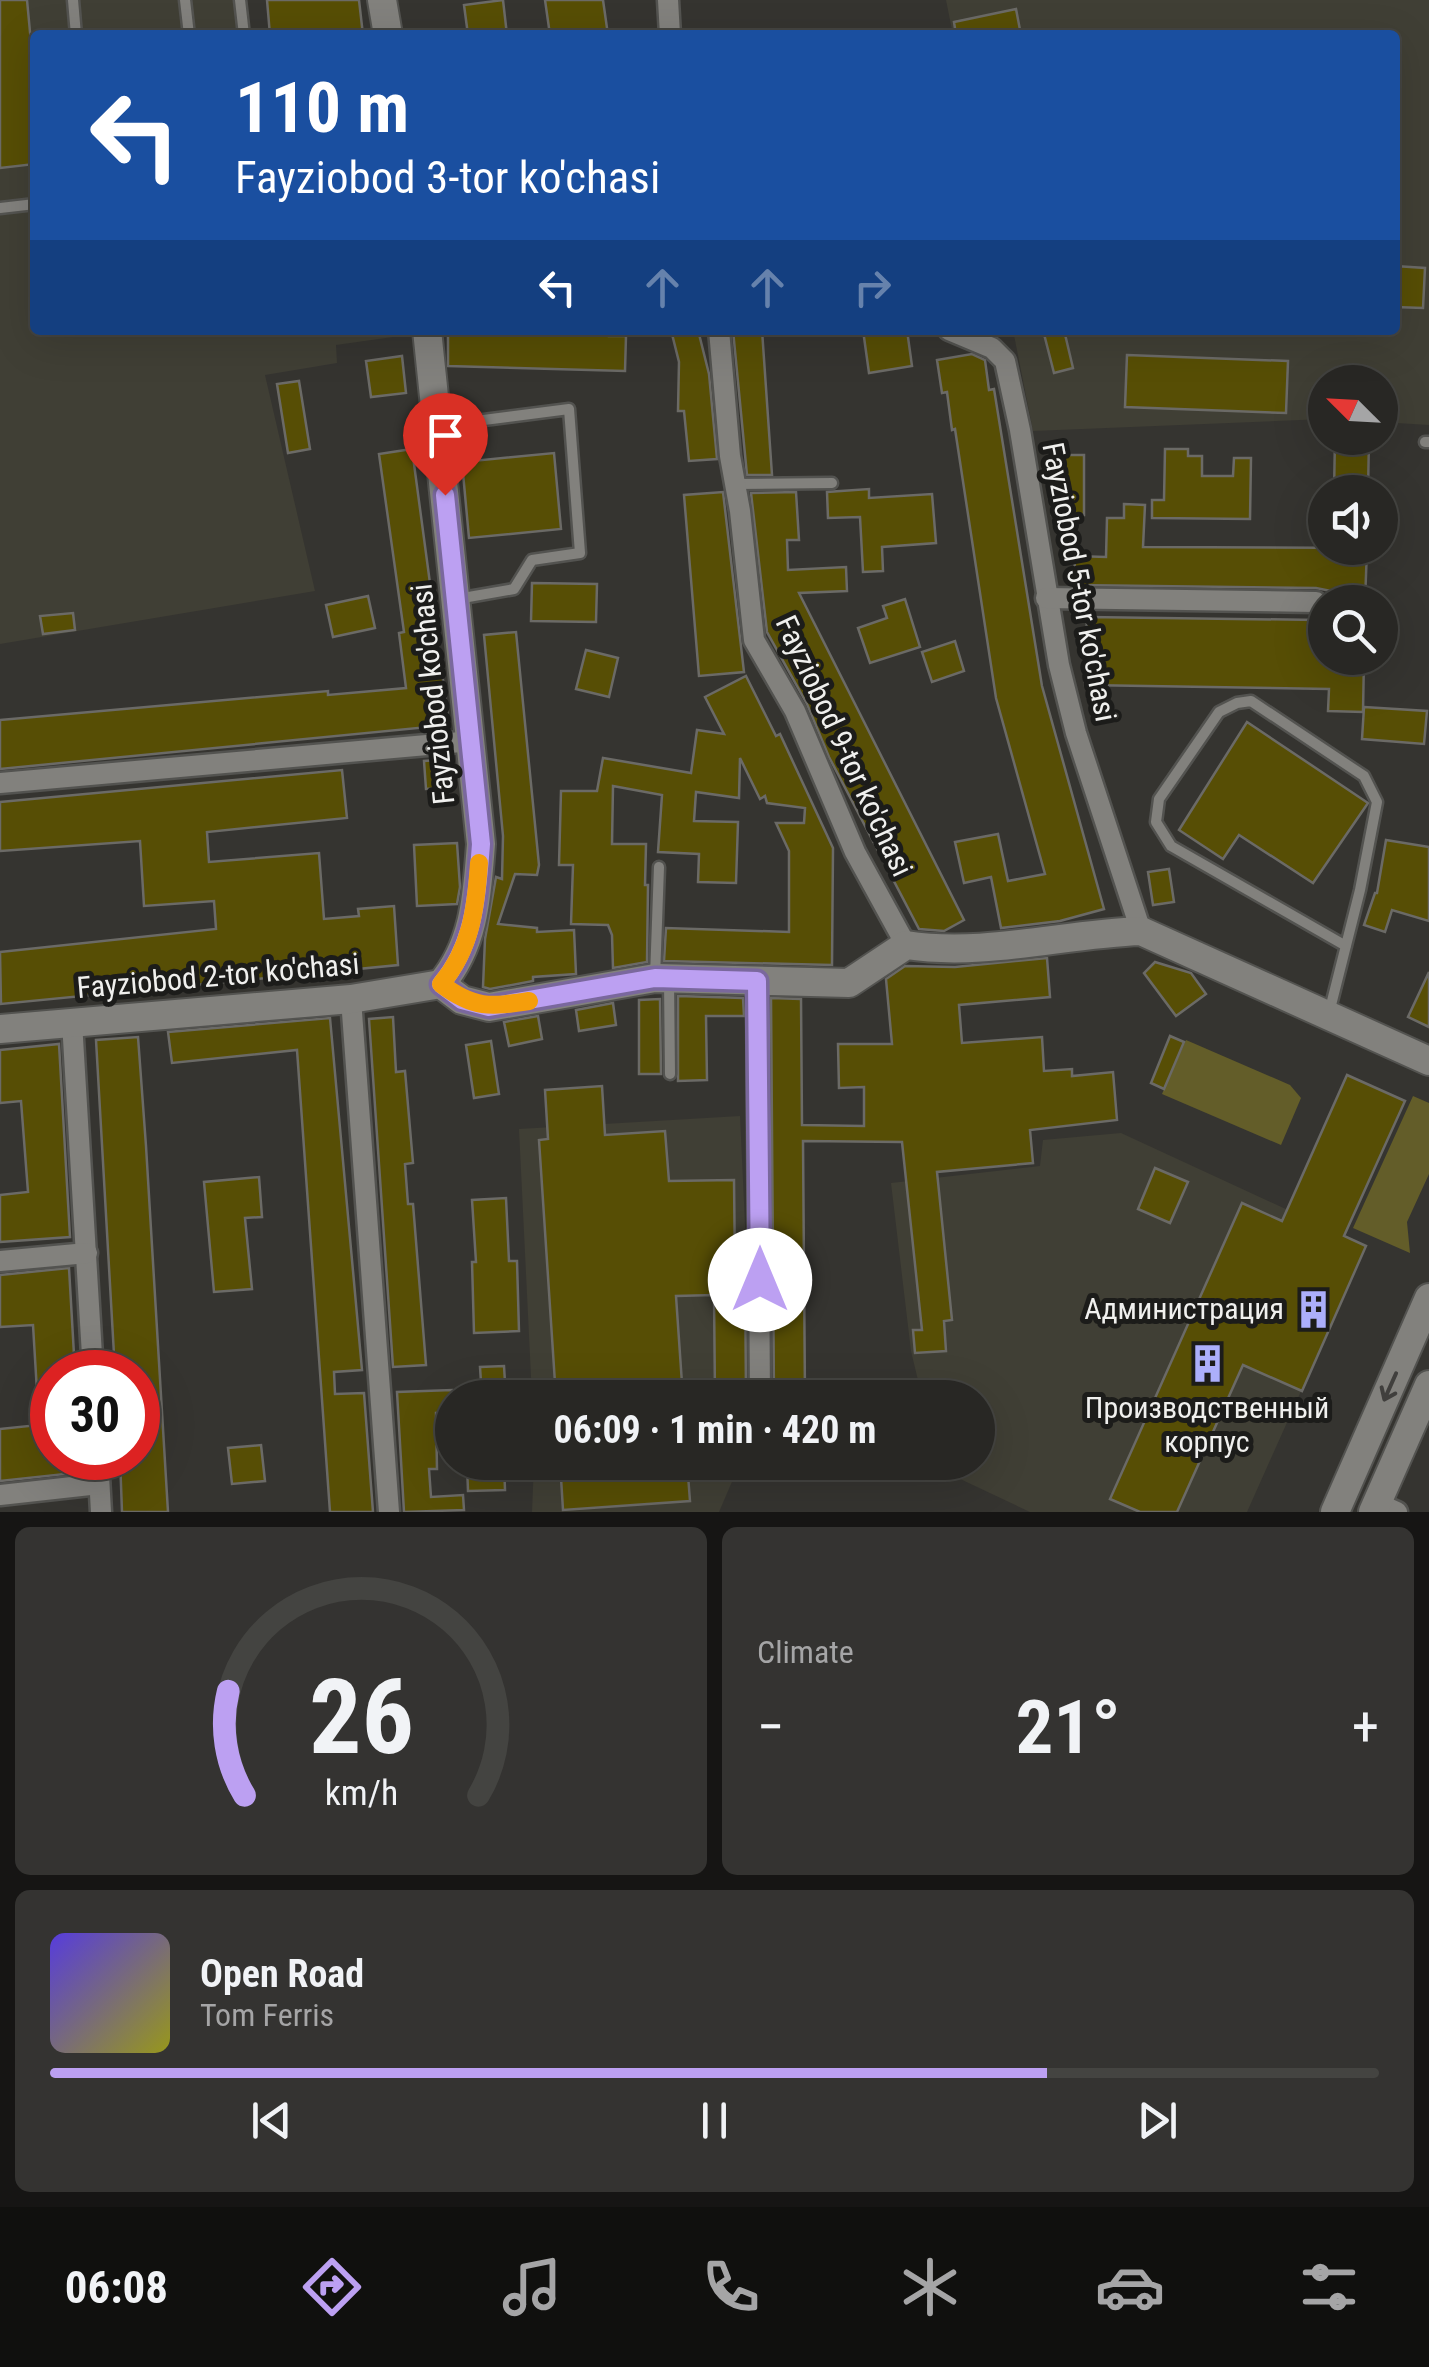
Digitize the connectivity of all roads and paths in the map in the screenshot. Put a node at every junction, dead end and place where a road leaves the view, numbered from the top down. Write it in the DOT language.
graph roads {
  1 [pos="73,0"];
  2 [pos="185,0"];
  3 [pos="240,0"];
  4 [pos="382,0"];
  5 [pos="668,0"];
  6 [pos="76,30"];
  7 [pos="188,30"];
  8 [pos="243,30"];
  9 [pos="387,30"];
  10 [pos="670,30"];
  11 [pos="30,205"];
  12 [pos="0,208"];
  13 [pos="428,335"];
  14 [pos="720,335"];
  15 [pos="961,335"];
  16 [pos="437,426"];
  17 [pos="832,483"];
  18 [pos="735,484"];
  19 [pos="1046,598"];
  20 [pos="456,599"];
  21 [pos="1308,602"];
  22 [pos="472,741"];
  23 [pos="0,783"];
  24 [pos="659,867"];
  25 [pos="1140,930"];
  26 [pos="906,945"];
  27 [pos="1346,946"];
  28 [pos="662,978"];
  29 [pos="757,981"];
  30 [pos="441,984"];
  31 [pos="351,1000"];
  32 [pos="1328,1016"];
  33 [pos="72,1022"];
  34 [pos="0,1029"];
  35 [pos="1429,1062"];
  36 [pos="670,1074"];
  37 [pos="87,1253"];
  38 [pos="0,1261"];
  39 [pos="1429,1298"];
  40 [pos="93,1350"];
  41 [pos="760,1380"];
  42 [pos="1429,1386"];
  43 [pos="1421,1421"];
  44 [pos="100,1480"];
  45 [pos="100,1484"];
  46 [pos="0,1494"];
  47 [pos="1382,1509"];
  48 [pos="101,1512"];
  49 [pos="389,1512"];
  50 [pos="1335,1512"];
  1 -- 6 [label="lane"];
  2 -- 7 [label="lane"];
  3 -- 8 [label="lane"];
  4 -- 9 [label="street"];
  5 -- 10 [label="street"];
  11 -- 12 [label="lane"];
  13 -- 16 [label="street, Fayziobod ko'chasi"];
  14 -- 18 [label="street, Fayziobod 9-tor ko'chasi"];
  15 -- 19 [label="street, Fayziobod 5-tor ko'chasi"];
  16 -- 20 [label="street, Fayziobod ko'chasi"];
  16 -- 20 [label="lane"];
  17 -- 18 [label="lane"];
  18 -- 26 [label="street, Fayziobod 9-tor ko'chasi"];
  19 -- 21 [label="street"];
  19 -- 25 [label="street, Fayziobod 5-tor ko'chasi"];
  20 -- 22 [label="street, Fayziobod ko'chasi"];
  22 -- 23 [label="street"];
  22 -- 30 [label="street, Fayziobod ko'chasi"];
  24 -- 28 [label="lane"];
  25 -- 26 [label="street"];
  25 -- 32 [label="street"];
  26 -- 29 [label="street"];
  27 -- 27 [label="lane"];
  27 -- 32 [label="lane"];
  28 -- 29 [label="street"];
  28 -- 30 [label="street"];
  28 -- 36 [label="lane"];
  29 -- 41 [label="street"];
  30 -- 31 [label="street, Fayziobod 2-tor ko'chasi"];
  31 -- 33 [label="street, Fayziobod 2-tor ko'chasi"];
  31 -- 49 [label="street"];
  32 -- 35 [label="street"];
  33 -- 34 [label="street, Fayziobod 2-tor ko'chasi"];
  33 -- 37 [label="street"];
  37 -- 38 [label="street"];
  37 -- 40 [label="street"];
  39 -- 50 [label="street, one-way"];
  42 -- 43 [label="street"];
  43 -- 47 [label="street"];
  44 -- 45 [label="street"];
  45 -- 46 [label="street"];
  45 -- 48 [label="street"];
}
